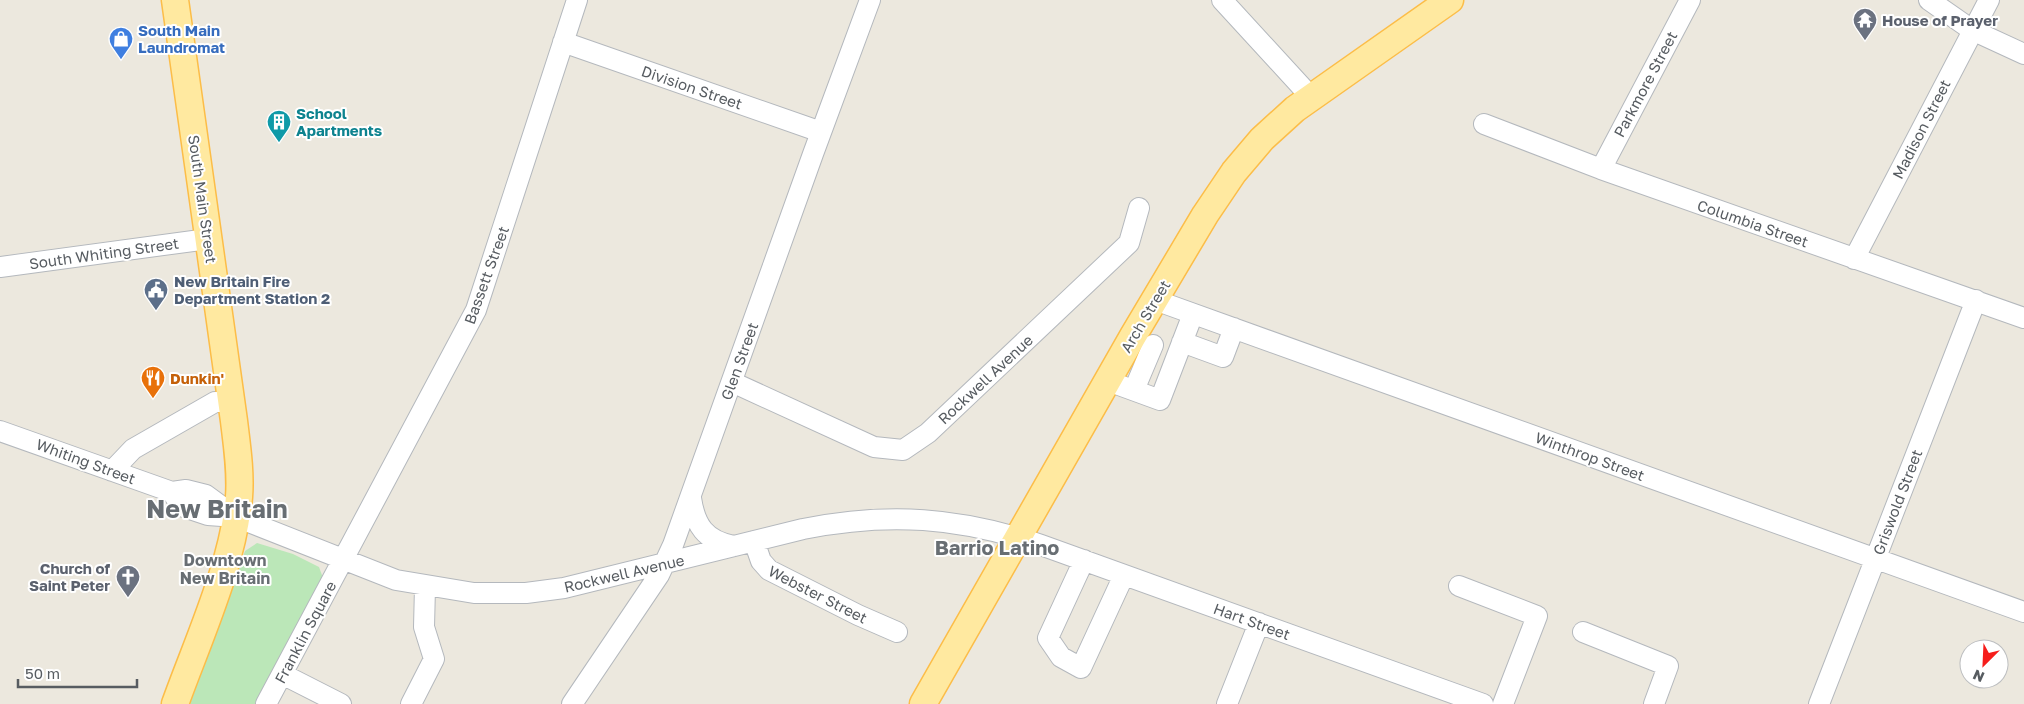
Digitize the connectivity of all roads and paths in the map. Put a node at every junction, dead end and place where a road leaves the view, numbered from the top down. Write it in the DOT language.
graph roads {
  1 [pos="175,0"];
  2 [pos="577,0"];
  3 [pos="870,0"];
  4 [pos="1222,0"];
  5 [pos="1450,0"];
  6 [pos="1690,0"];
  7 [pos="1929,0"];
  8 [pos="1989,0"];
  9 [pos="1972,30"];
  10 [pos="563,42"];
  11 [pos="2024,54"];
  12 [pos="1312,97"];
  13 [pos="1484,124"];
  14 [pos="821,132"];
  15 [pos="1601,169"];
  16 [pos="1139,208"];
  17 [pos="208,239"];
  18 [pos="1854,259"];
  19 [pos="0,267"];
  20 [pos="1155,300"];
  21 [pos="1976,300"];
  22 [pos="1193,314"];
  23 [pos="2024,318"];
  24 [pos="1234,328"];
  25 [pos="1143,340"];
  26 [pos="1179,349"];
  27 [pos="1108,381"];
  28 [pos="732,382"];
  29 [pos="1134,390"];
  30 [pos="231,402"];
  31 [pos="0,430"];
  32 [pos="112,470"];
  33 [pos="691,498"];
  34 [pos="236,516"];
  35 [pos="1020,538"];
  36 [pos="754,542"];
  37 [pos="734,546"];
  38 [pos="1876,558"];
  39 [pos="343,560"];
  40 [pos="1084,560"];
  41 [pos="664,564"];
  42 [pos="1124,575"];
  43 [pos="1459,586"];
  44 [pos="425,587"];
  45 [pos="2024,612"];
  46 [pos="1259,623"];
  47 [pos="897,632"];
  48 [pos="1583,632"];
  49 [pos="282,674"];
  50 [pos="175,704"];
  51 [pos="266,704"];
  52 [pos="341,704"];
  53 [pos="411,704"];
  54 [pos="572,704"];
  55 [pos="923,704"];
  56 [pos="1227,704"];
  57 [pos="1484,704"];
  58 [pos="1503,704"];
  59 [pos="1654,704"];
  60 [pos="1819,704"];
  1 -- 17 [label="main road, South Main Street"];
  2 -- 10 [label="street, Bassett Street"];
  3 -- 14 [label="street, Glen Street"];
  4 -- 12 [label="street"];
  5 -- 12 [label="main road, Arch Street"];
  6 -- 15 [label="street, Parkmore Street"];
  7 -- 9 [label="street"];
  8 -- 9 [label="street, Madison Street"];
  9 -- 11 [label="street"];
  9 -- 18 [label="street, Madison Street"];
  10 -- 14 [label="street, Division Street"];
  10 -- 39 [label="street, Bassett Street"];
  12 -- 20 [label="main road, Arch Street"];
  13 -- 15 [label="street, Columbia Street"];
  14 -- 28 [label="street, Glen Street"];
  15 -- 18 [label="street, Columbia Street"];
  16 -- 28 [label="street, Rockwell Avenue"];
  17 -- 19 [label="street, South Whiting Street"];
  17 -- 30 [label="main road, South Main Street"];
  18 -- 21 [label="street, Columbia Street"];
  20 -- 22 [label="street, Winthrop Street"];
  20 -- 25 [label="main road, Arch Street"];
  21 -- 23 [label="street, Columbia Street"];
  21 -- 38 [label="street, Griswold Street"];
  22 -- 24 [label="street, Winthrop Street"];
  22 -- 26 [label="street"];
  24 -- 26 [label="street"];
  24 -- 38 [label="street, Winthrop Street"];
  25 -- 26 [label="street"];
  25 -- 27 [label="main road, Arch Street"];
  25 -- 29 [label="street"];
  26 -- 29 [label="street"];
  27 -- 29 [label="street"];
  27 -- 35 [label="main road, Arch Street"];
  28 -- 33 [label="street, Glen Street"];
  30 -- 32 [label="street"];
  30 -- 34 [label="main road, South Main Street"];
  31 -- 32 [label="street, Whiting Street"];
  32 -- 34 [label="street, Whiting Street"];
  33 -- 37 [label="street"];
  33 -- 41 [label="street, Glen Street"];
  34 -- 39 [label="street, Rockwell Avenue"];
  34 -- 50 [label="main road"];
  35 -- 36 [label="street, Rockwell Avenue"];
  35 -- 40 [label="street, Hart Street"];
  35 -- 55 [label="main road, Arch Street"];
  36 -- 37 [label="street, Rockwell Avenue"];
  36 -- 47 [label="street, Webster Street"];
  37 -- 41 [label="street, Rockwell Avenue"];
  38 -- 45 [label="street, Winthrop Street"];
  38 -- 60 [label="street, Griswold Street"];
  39 -- 44 [label="street, Rockwell Avenue"];
  39 -- 49 [label="street, Franklin Square"];
  40 -- 42 [label="street, Hart Street"];
  40 -- 42 [label="street"];
  41 -- 44 [label="street, Rockwell Avenue"];
  41 -- 54 [label="street, Glen Street"];
  42 -- 46 [label="street, Hart Street"];
  43 -- 58 [label="street"];
  44 -- 53 [label="street"];
  46 -- 56 [label="street"];
  46 -- 57 [label="street, Hart Street"];
  48 -- 59 [label="street"];
  49 -- 51 [label="street, Franklin Square"];
  49 -- 52 [label="street"];
}
